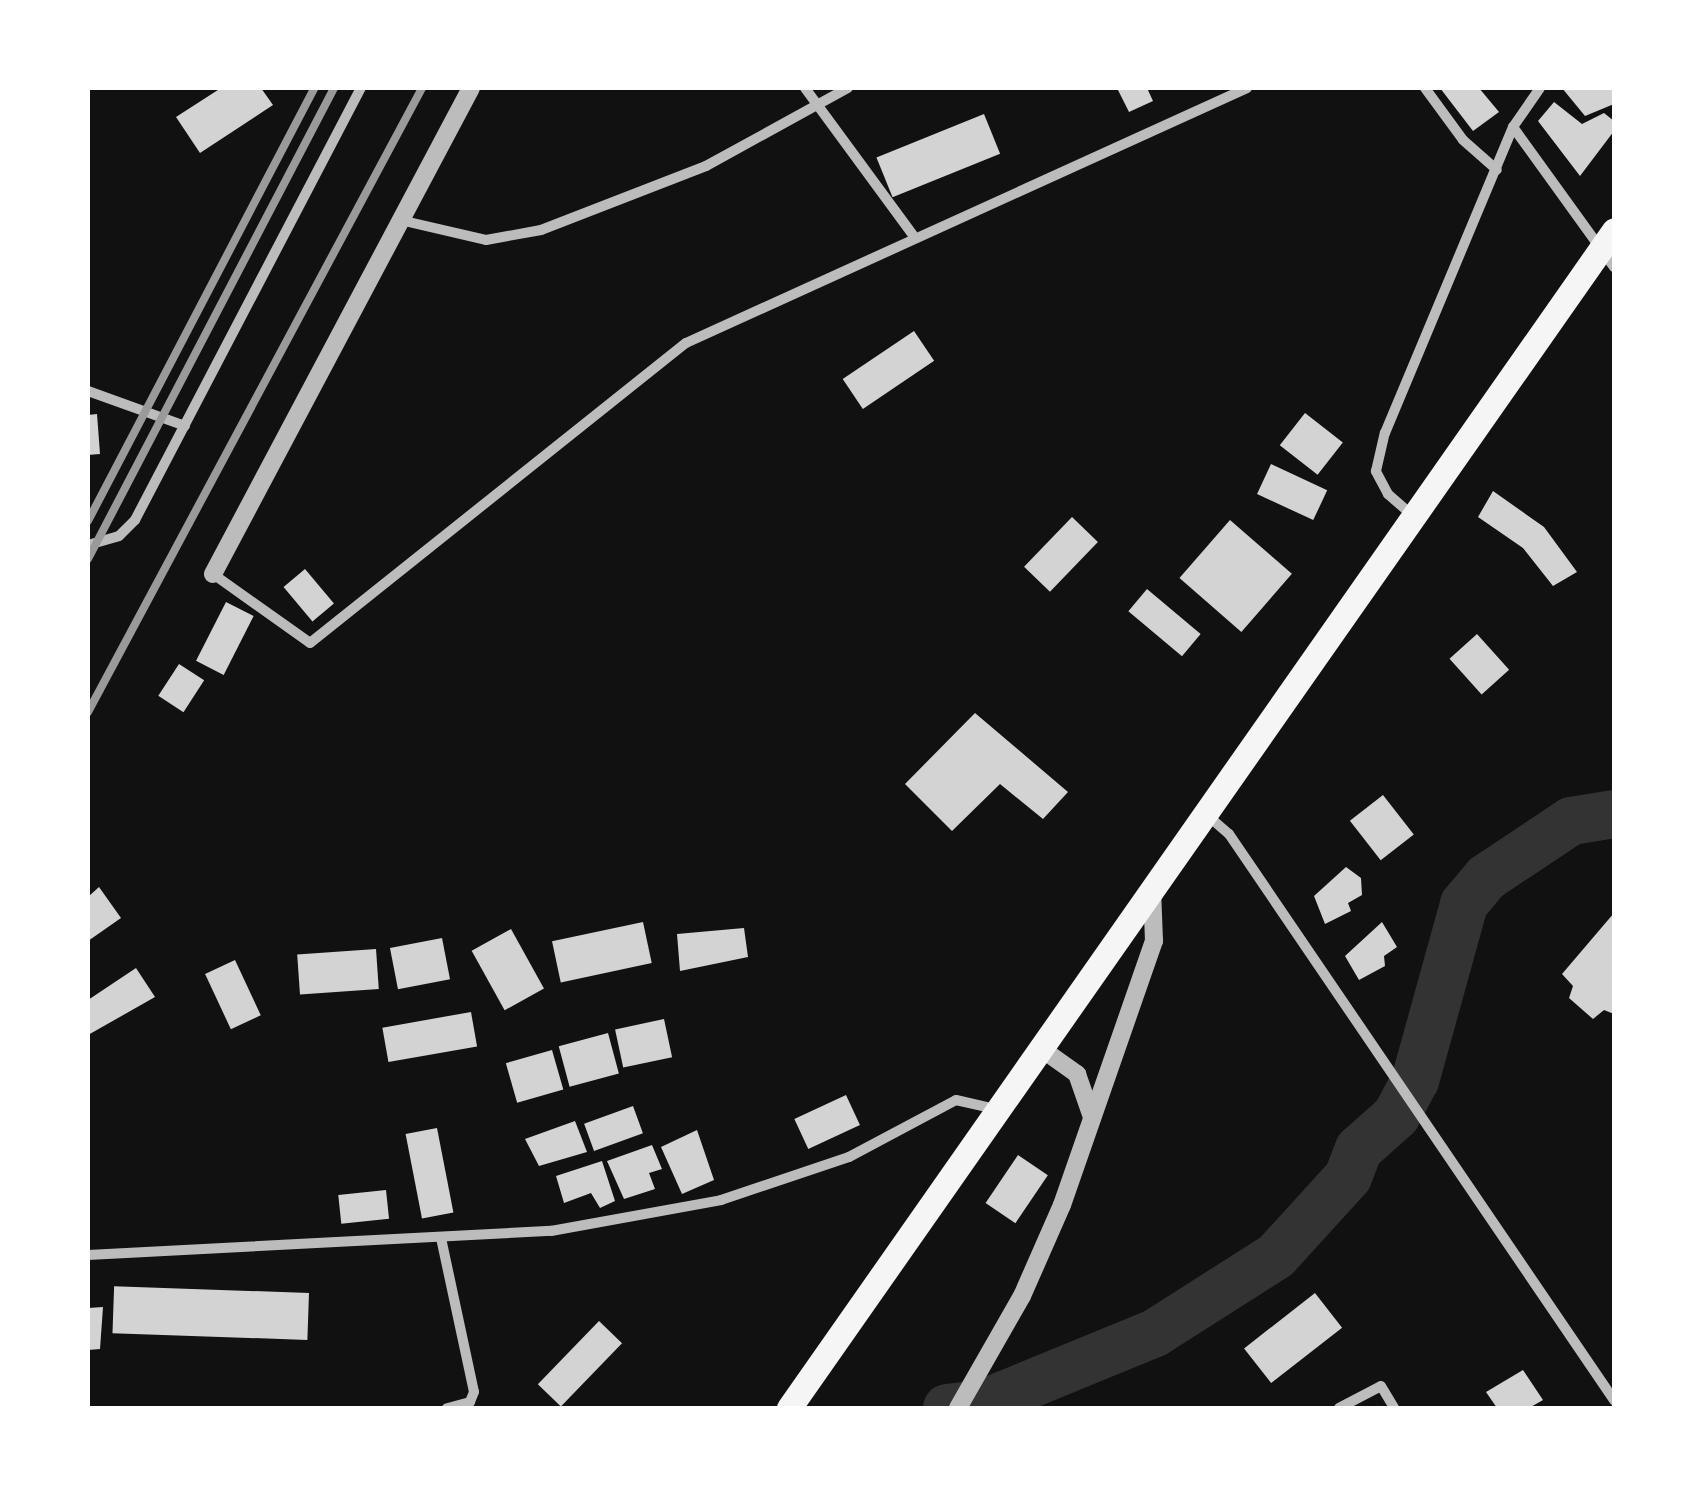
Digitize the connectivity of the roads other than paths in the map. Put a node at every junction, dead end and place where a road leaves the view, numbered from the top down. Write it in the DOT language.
graph roads {
  1 [pos="360,88"];
  2 [pos="471,88"];
  3 [pos="805,88"];
  4 [pos="848,88"];
  5 [pos="1247,88"];
  6 [pos="1425,88"];
  7 [pos="1540,88"];
  8 [pos="814,105"];
  9 [pos="1513,127"];
  10 [pos="1497,170"];
  11 [pos="400,220"];
  12 [pos="913,234"];
  13 [pos="1610,249"];
  14 [pos="88,391"];
  15 [pos="185,426"];
  16 [pos="1413,516"];
  17 [pos="88,544"];
  18 [pos="213,574"];
  19 [pos="1204,813"];
  20 [pos="1152,887"];
  21 [pos="1044,1041"];
  22 [pos="998,1110"];
  23 [pos="1092,1118"];
  24 [pos="441,1238"];
  25 [pos="88,1255"];
  26 [pos="1614,1400"];
  27 [pos="962,1403"];
  28 [pos="447,1408"];
  29 [pos="790,1408"];
  30 [pos="1339,1408"];
  31 [pos="1394,1408"];
  1 -- 15 [label="street"];
  2 -- 11 [label="street"];
  3 -- 8 [label="street"];
  4 -- 8 [label="street"];
  5 -- 12 [label="street"];
  6 -- 10 [label="street"];
  7 -- 9 [label="street"];
  8 -- 11 [label="street"];
  8 -- 12 [label="street"];
  9 -- 10 [label="street"];
  9 -- 13 [label="street"];
  10 -- 16 [label="street"];
  11 -- 18 [label="street"];
  12 -- 18 [label="street"];
  13 -- 16 [label="main road"];
  14 -- 15 [label="street"];
  15 -- 17 [label="street"];
  16 -- 19 [label="main road"];
  19 -- 20 [label="main road"];
  19 -- 26 [label="street"];
  20 -- 21 [label="main road"];
  20 -- 23 [label="street"];
  21 -- 22 [label="main road"];
  21 -- 23 [label="street"];
  22 -- 24 [label="street"];
  22 -- 29 [label="main road"];
  23 -- 27 [label="street"];
  24 -- 25 [label="street"];
  24 -- 28 [label="street"];
  30 -- 31 [label="street"];
}
